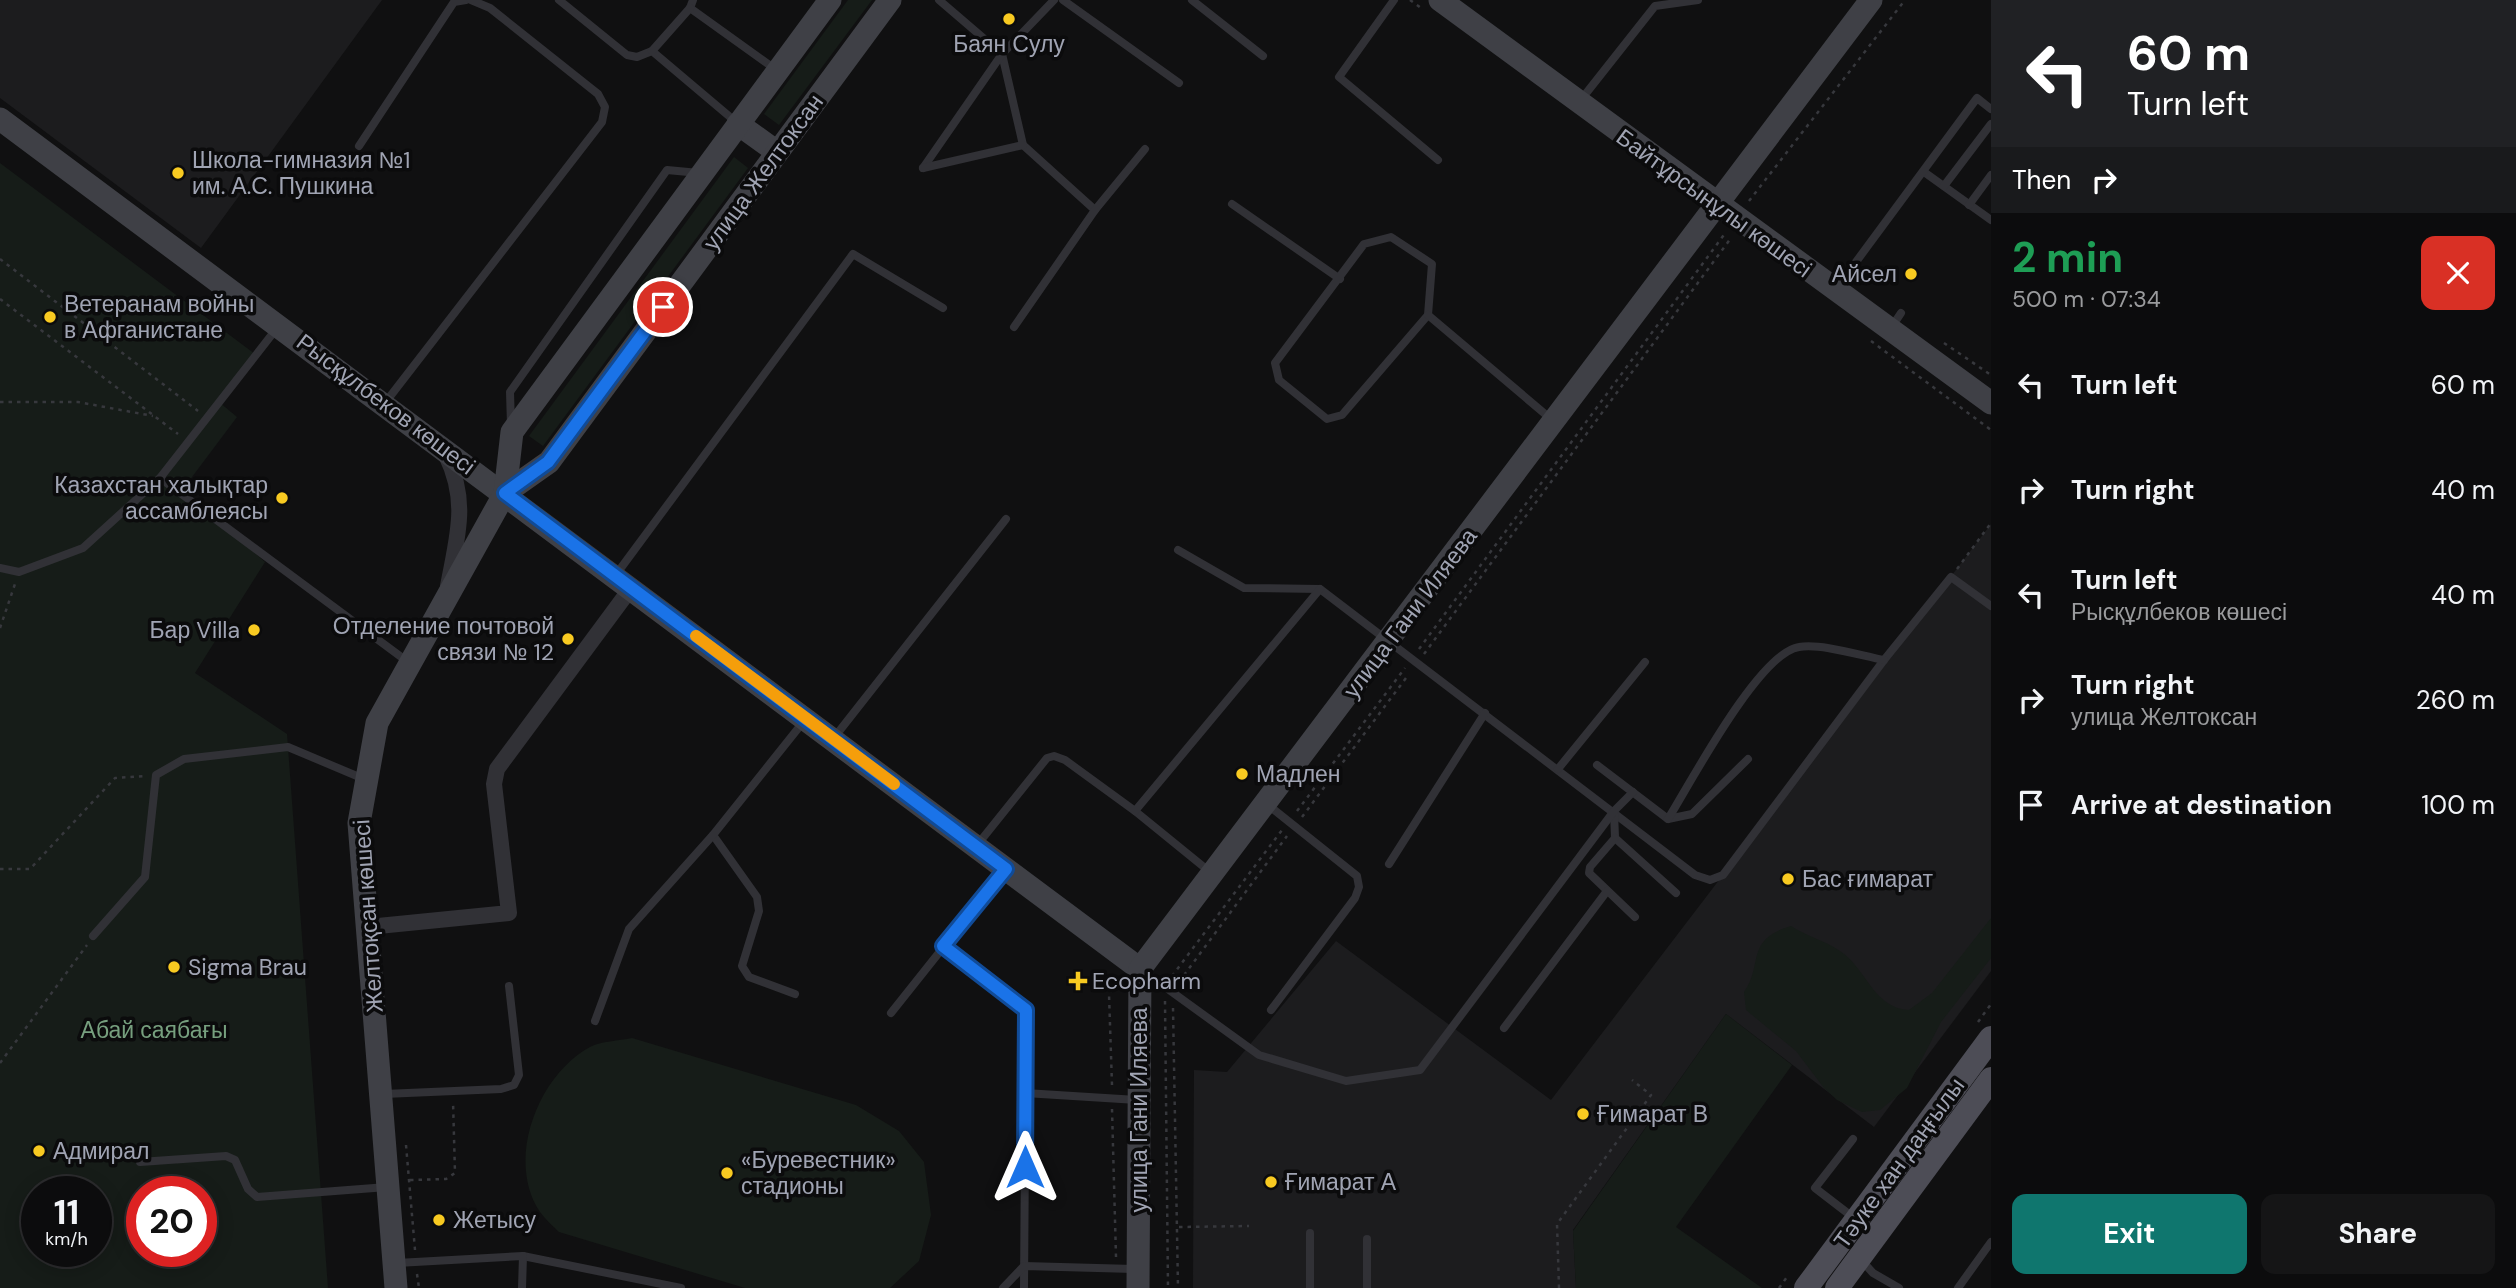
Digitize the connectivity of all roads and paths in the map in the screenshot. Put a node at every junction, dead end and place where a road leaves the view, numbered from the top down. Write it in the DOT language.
graph roads {
  1 [pos="466,0"];
  2 [pos="471,0"];
  3 [pos="559,0"];
  4 [pos="830,0"];
  5 [pos="890,0"];
  6 [pos="939,0"];
  7 [pos="1054,0"];
  8 [pos="1063,0"];
  9 [pos="1192,0"];
  10 [pos="1394,0"];
  11 [pos="1440,0"];
  12 [pos="1698,0"];
  13 [pos="1871,0"];
  14 [pos="1905,0"];
  15 [pos="1654,3"];
  16 [pos="692,4"];
  17 [pos="652,51"];
  18 [pos="1002,54"];
  19 [pos="1263,56"];
  20 [pos="777,71"];
  21 [pos="1179,83"];
  22 [pos="1578,103"];
  23 [pos="1991,108"];
  24 [pos="0,118"];
  25 [pos="738,124"];
  26 [pos="1991,124"];
  27 [pos="1023,145"];
  28 [pos="359,146"];
  29 [pos="1145,149"];
  30 [pos="777,152"];
  31 [pos="1438,160"];
  32 [pos="1924,172"];
  33 [pos="1991,175"];
  34 [pos="1944,186"];
  35 [pos="1747,203"];
  36 [pos="1232,204"];
  37 [pos="1969,205"];
  38 [pos="1717,206"];
  39 [pos="1095,210"];
  40 [pos="1991,220"];
  41 [pos="1725,233"];
  42 [pos="1731,238"];
  43 [pos="0,259"];
  44 [pos="1340,279"];
  45 [pos="1834,291"];
  46 [pos="0,299"];
  47 [pos="943,308"];
  48 [pos="1427,315"];
  49 [pos="279,325"];
  50 [pos="1013,327"];
  51 [pos="0,402"];
  52 [pos="384,403"];
  53 [pos="1991,403"];
  54 [pos="156,417"];
  55 [pos="206,417"];
  56 [pos="1554,422"];
  57 [pos="188,442"];
  58 [pos="442,446"];
  59 [pos="160,478"];
  60 [pos="505,493"];
  61 [pos="1006,519"];
  62 [pos="1991,523"];
  63 [pos="1178,550"];
  64 [pos="0,568"];
  65 [pos="19,572"];
  66 [pos="1951,577"];
  67 [pos="623,582"];
  68 [pos="1320,589"];
  69 [pos="446,599"];
  70 [pos="1991,606"];
  71 [pos="0,628"];
  72 [pos="1390,641"];
  73 [pos="1415,660"];
  74 [pos="1884,660"];
  75 [pos="1644,662"];
  76 [pos="410,664"];
  77 [pos="1485,713"];
  78 [pos="806,718"];
  79 [pos="833,738"];
  80 [pos="1748,759"];
  81 [pos="1597,765"];
  82 [pos="1558,769"];
  83 [pos="156,775"];
  84 [pos="367,780"];
  85 [pos="1633,792"];
  86 [pos="1266,803"];
  87 [pos="1135,811"];
  88 [pos="1614,811"];
  89 [pos="1668,819"];
  90 [pos="1293,823"];
  91 [pos="713,835"];
  92 [pos="1615,838"];
  93 [pos="977,846"];
  94 [pos="1389,864"];
  95 [pos="0,869"];
  96 [pos="1006,869"];
  97 [pos="1212,874"];
  98 [pos="1607,891"];
  99 [pos="1676,893"];
  100 [pos="1635,917"];
  101 [pos="368,927"];
  102 [pos="93,936"];
  103 [pos="943,946"];
  104 [pos="1140,969"];
  105 [pos="509,986"];
  106 [pos="1169,988"];
  107 [pos="796,993"];
  108 [pos="1110,994"];
  109 [pos="1271,1010"];
  110 [pos="891,1013"];
  111 [pos="595,1021"];
  112 [pos="1504,1028"];
  113 [pos="1991,1038"];
  114 [pos="0,1063"];
  115 [pos="1991,1079"];
  116 [pos="1632,1080"];
  117 [pos="453,1091"];
  118 [pos="1025,1093"];
  119 [pos="381,1094"];
  120 [pos="1112,1098"];
  121 [pos="1139,1100"];
  122 [pos="1853,1139"];
  123 [pos="405,1142"];
  124 [pos="141,1162"];
  125 [pos="399,1183"];
  126 [pos="1857,1220"];
  127 [pos="1249,1226"];
  128 [pos="1179,1227"];
  129 [pos="1310,1233"];
  130 [pos="1367,1239"];
  131 [pos="1991,1242"];
  132 [pos="523,1256"];
  133 [pos="1860,1259"];
  134 [pos="405,1263"];
  135 [pos="1024,1266"];
  136 [pos="1134,1274"];
  137 [pos="396,1288"];
  138 [pos="522,1288"];
  139 [pos="681,1288"];
  140 [pos="1003,1288"];
  141 [pos="1024,1288"];
  142 [pos="1168,1288"];
  143 [pos="1178,1288"];
  144 [pos="1310,1288"];
  145 [pos="1367,1288"];
  146 [pos="1559,1288"];
  147 [pos="1805,1288"];
  148 [pos="1837,1288"];
  149 [pos="1899,1288"];
  150 [pos="1958,1288"];
  1 -- 28 [label="lane"];
  2 -- 52 [label="lane"];
  3 -- 17 [label="lane"];
  4 -- 20 [label="street, улица Желтоксан"];
  5 -- 30 [label="street, улица Желтоксан"];
  6 -- 18 [label="lane"];
  7 -- 18 [label="lane"];
  8 -- 21 [label="lane"];
  9 -- 19 [label="lane"];
  10 -- 31 [label="lane"];
  11 -- 22 [label="street, Байтұрсынұлы көшесі"];
  12 -- 15 [label="lane"];
  13 -- 38 [label="street, улица Гани Иляева"];
  14 -- 35 [label="path"];
  15 -- 22 [label="lane"];
  16 -- 17 [label="lane"];
  16 -- 20 [label="lane"];
  17 -- 25 [label="lane"];
  18 -- 27 [label="lane"];
  18 -- 27 [label="lane"];
  20 -- 25 [label="street, улица Желтоксан"];
  22 -- 38 [label="street, Байтұрсынұлы көшесі"];
  23 -- 32 [label="lane"];
  24 -- 49 [label="street, Рысқұлбеков көшесі"];
  25 -- 30 [label="street"];
  25 -- 60 [label="street, улица Желтоксан"];
  26 -- 34 [label="lane"];
  27 -- 39 [label="lane"];
  29 -- 39 [label="lane"];
  30 -- 60 [label="street, улица Желтоксан"];
  32 -- 34 [label="lane"];
  32 -- 45 [label="lane"];
  33 -- 37 [label="lane"];
  34 -- 37 [label="lane"];
  36 -- 44 [label="lane"];
  37 -- 40 [label="lane"];
  38 -- 45 [label="street, Байтұрсынұлы көшесі"];
  38 -- 56 [label="street, улица Гани Иляева"];
  39 -- 50 [label="lane"];
  41 -- 73 [label="path"];
  42 -- 73 [label="path"];
  43 -- 55 [label="path"];
  44 -- 48 [label="lane"];
  44 -- 48 [label="lane"];
  45 -- 53 [label="street, Байтұрсынұлы көшесі"];
  46 -- 54 [label="path"];
  47 -- 67 [label="lane"];
  48 -- 56 [label="lane"];
  49 -- 52 [label="street, Рысқұлбеков көшесі"];
  49 -- 55 [label="lane"];
  51 -- 54 [label="path"];
  52 -- 58 [label="street, Рысқұлбеков көшесі"];
  54 -- 57 [label="path"];
  55 -- 57 [label="lane"];
  56 -- 72 [label="street, улица Гани Иляева"];
  57 -- 59 [label="lane"];
  58 -- 60 [label="street, Рысқұлбеков көшесі"];
  58 -- 69 [label="street"];
  59 -- 65 [label="lane"];
  59 -- 76 [label="lane"];
  60 -- 67 [label="street, Рысқұлбеков көшесі"];
  60 -- 69 [label="street, Желтоқсан көшесі"];
  61 -- 79 [label="lane"];
  62 -- 66 [label="path"];
  63 -- 68 [label="lane"];
  64 -- 65 [label="lane"];
  65 -- 71 [label="path"];
  66 -- 70 [label="lane"];
  66 -- 74 [label="lane"];
  67 -- 78 [label="street, Рысқұлбеков көшесі"];
  67 -- 101 [label="street"];
  68 -- 72 [label="lane"];
  68 -- 87 [label="lane"];
  69 -- 76 [label="street, Желтоқсан көшесі"];
  72 -- 73 [label="lane"];
  72 -- 86 [label="street, улица Гани Иляева"];
  73 -- 77 [label="lane"];
  73 -- 90 [label="path"];
  73 -- 90 [label="path"];
  74 -- 88 [label="lane"];
  74 -- 89 [label="lane"];
  75 -- 82 [label="lane"];
  76 -- 84 [label="street, Желтоқсан көшесі"];
  77 -- 82 [label="lane"];
  77 -- 94 [label="lane"];
  78 -- 79 [label="street, Рысқұлбеков көшесі"];
  78 -- 91 [label="lane"];
  79 -- 93 [label="street, Рысқұлбеков көшесі"];
  80 -- 89 [label="lane"];
  81 -- 85 [label="lane"];
  82 -- 88 [label="lane"];
  83 -- 84 [label="lane"];
  83 -- 95 [label="path"];
  83 -- 102 [label="lane"];
  84 -- 101 [label="street, Желтоқсан көшесі"];
  85 -- 88 [label="lane"];
  85 -- 89 [label="lane"];
  86 -- 90 [label="lane"];
  86 -- 97 [label="street, улица Гани Иляева"];
  87 -- 93 [label="lane"];
  87 -- 97 [label="lane"];
  88 -- 92 [label="lane"];
  88 -- 106 [label="lane"];
  90 -- 106 [label="path"];
  90 -- 106 [label="path"];
  90 -- 109 [label="lane"];
  91 -- 107 [label="lane"];
  91 -- 111 [label="lane"];
  92 -- 98 [label="lane"];
  92 -- 99 [label="lane"];
  93 -- 96 [label="street, Рысқұлбеков көшесі"];
  96 -- 103 [label="lane"];
  96 -- 104 [label="street, Рысқұлбеков көшесі"];
  97 -- 104 [label="street, улица Гани Иляева"];
  98 -- 100 [label="lane"];
  98 -- 112 [label="lane"];
  101 -- 119 [label="street, Желтоқсан көшесі"];
  102 -- 114 [label="path"];
  103 -- 110 [label="lane"];
  103 -- 118 [label="lane"];
  104 -- 106 [label="lane"];
  104 -- 121 [label="street, улица Гани Иляева"];
  105 -- 117 [label="lane"];
  106 -- 128 [label="path"];
  106 -- 142 [label="path"];
  108 -- 120 [label="path"];
  113 -- 126 [label="main road, Тәуке хан даңғылы"];
  115 -- 133 [label="main road, Тәуке хан даңғылы"];
  116 -- 146 [label="path"];
  117 -- 119 [label="lane"];
  117 -- 125 [label="path"];
  118 -- 120 [label="lane"];
  118 -- 135 [label="lane"];
  119 -- 125 [label="street, Желтоқсан көшесі"];
  120 -- 121 [label="lane"];
  120 -- 136 [label="path"];
  121 -- 136 [label="street, улица Гани Иляева"];
  122 -- 126 [label="lane"];
  123 -- 125 [label="path"];
  124 -- 125 [label="lane"];
  125 -- 134 [label="street, Желтоқсан көшесі"];
  125 -- 134 [label="path"];
  126 -- 147 [label="main road, Тәуке хан даңғылы"];
  127 -- 128 [label="path"];
  128 -- 143 [label="path"];
  129 -- 144 [label="lane"];
  130 -- 145 [label="lane"];
  131 -- 150 [label="lane"];
  132 -- 134 [label="lane"];
  132 -- 138 [label="lane"];
  132 -- 139 [label="lane"];
  133 -- 148 [label="main road, Тәуке хан даңғылы"];
  133 -- 149 [label="lane"];
  134 -- 137 [label="street, Желтоқсан көшесі"];
  135 -- 136 [label="lane"];
  135 -- 140 [label="lane"];
  135 -- 141 [label="lane"];
}
